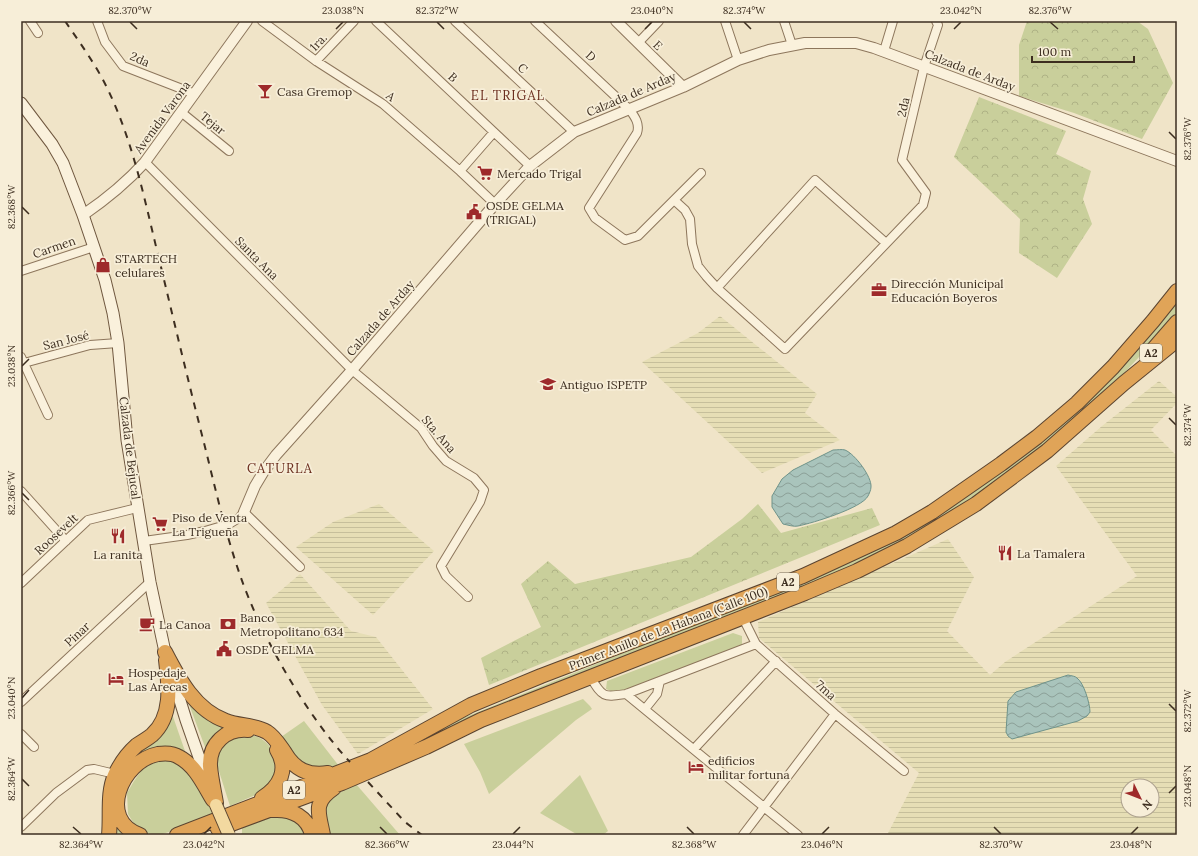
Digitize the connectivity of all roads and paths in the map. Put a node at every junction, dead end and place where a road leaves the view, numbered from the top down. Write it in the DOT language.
graph roads {
  1 [pos="30,21"];
  2 [pos="97,21"];
  3 [pos="247,21"];
  4 [pos="262,21"];
  5 [pos="354,21"];
  6 [pos="376,21"];
  7 [pos="455,21"];
  8 [pos="535,21"];
  9 [pos="616,21"];
  10 [pos="659,21"];
  11 [pos="725,21"];
  12 [pos="784,21"];
  13 [pos="893,21"];
  14 [pos="936,21"];
  15 [pos="38,33"];
  16 [pos="638,43"];
  17 [pos="792,45"];
  18 [pos="884,51"];
  19 [pos="738,60"];
  20 [pos="316,61"];
  21 [pos="924,67"];
  22 [pos="683,87"];
  23 [pos="195,94"];
  24 [pos="21,103"];
  25 [pos="630,110"];
  26 [pos="181,112"];
  27 [pos="494,132"];
  28 [pos="574,132"];
  29 [pos="229,151"];
  30 [pos="1177,161"];
  31 [pos="145,162"];
  32 [pos="530,166"];
  33 [pos="460,171"];
  34 [pos="701,173"];
  35 [pos="674,200"];
  36 [pos="495,204"];
  37 [pos="83,215"];
  38 [pos="886,243"];
  39 [pos="94,247"];
  40 [pos="21,271"];
  41 [pos="717,288"];
  42 [pos="1177,291"];
  43 [pos="1177,322"];
  44 [pos="1177,340"];
  45 [pos="118,343"];
  46 [pos="22,362"];
  47 [pos="352,370"];
  48 [pos="1124,383"];
  49 [pos="48,415"];
  50 [pos="21,491"];
  51 [pos="137,508"];
  52 [pos="244,512"];
  53 [pos="66,541"];
  54 [pos="144,541"];
  55 [pos="300,567"];
  56 [pos="150,582"];
  57 [pos="21,584"];
  58 [pos="468,597"];
  59 [pos="743,618"];
  60 [pos="756,644"];
  61 [pos="165,652"];
  62 [pos="776,661"];
  63 [pos="591,678"];
  64 [pos="660,681"];
  65 [pos="626,694"];
  66 [pos="21,702"];
  67 [pos="645,709"];
  68 [pos="835,714"];
  69 [pos="21,734"];
  70 [pos="34,747"];
  71 [pos="694,749"];
  72 [pos="904,771"];
  73 [pos="115,774"];
  74 [pos="343,777"];
  75 [pos="216,804"];
  76 [pos="764,807"];
  77 [pos="244,808"];
  78 [pos="262,812"];
  79 [pos="21,827"];
  80 [pos="198,832"];
  81 [pos="109,835"];
  82 [pos="140,835"];
  83 [pos="171,835"];
  84 [pos="177,835"];
  85 [pos="229,835"];
  86 [pos="312,835"];
  87 [pos="323,835"];
  88 [pos="743,835"];
  89 [pos="798,835"];
  1 -- 15 [label="street"];
  2 -- 23 [label="street, 2da"];
  3 -- 23 [label="street, Avenida Varona"];
  4 -- 20 [label="street, A"];
  5 -- 20 [label="street, 1ra."];
  6 -- 27 [label="street, B"];
  7 -- 28 [label="street, C"];
  8 -- 25 [label="street, D"];
  9 -- 16 [label="street, E"];
  10 -- 16 [label="street"];
  11 -- 19 [label="street"];
  12 -- 17 [label="street"];
  13 -- 18 [label="street"];
  14 -- 21 [label="street, 2da"];
  16 -- 22 [label="street, E"];
  17 -- 18 [label="street, Calzada de Arday"];
  17 -- 19 [label="street, Calzada de Arday"];
  18 -- 21 [label="street, Calzada de Arday"];
  19 -- 22 [label="street, Calzada de Arday"];
  20 -- 33 [label="street, A"];
  21 -- 30 [label="street, Calzada de Arday"];
  21 -- 38 [label="street, 2da"];
  22 -- 25 [label="street, Calzada de Arday"];
  23 -- 26 [label="street, Avenida Varona"];
  24 -- 37 [label="main road, Calzada de Bejucal"];
  25 -- 28 [label="street, Calzada de Arday"];
  25 -- 35 [label="street"];
  26 -- 29 [label="street, Tejar"];
  26 -- 31 [label="street, Avenida Varona"];
  27 -- 32 [label="street, B"];
  27 -- 33 [label="street"];
  28 -- 32 [label="street, Calzada de Arday"];
  31 -- 37 [label="street, Avenida Varona"];
  31 -- 47 [label="street, Santa Ana"];
  32 -- 36 [label="street, Calzada de Arday"];
  33 -- 36 [label="street, A"];
  34 -- 35 [label="street"];
  35 -- 41 [label="street"];
  36 -- 47 [label="street, Calzada de Arday"];
  37 -- 39 [label="main road, Calzada de Bejucal"];
  38 -- 41 [label="street"];
  38 -- 41 [label="street"];
  39 -- 40 [label="street, Carmen"];
  39 -- 45 [label="main road, Calzada de Bejucal"];
  42 -- 74 [label="highway, Primer Anillo de La Habana (Calle 100) / A2"];
  43 -- 48 [label="highway, A2"];
  44 -- 48 [label="highway"];
  45 -- 46 [label="street, San José"];
  45 -- 51 [label="main road, Calzada de Bejucal"];
  46 -- 49 [label="street"];
  47 -- 52 [label="street, Calzada de Arday"];
  47 -- 58 [label="street, Sta. Ana"];
  48 -- 59 [label="highway, Primer Anillo de La Habana (Calle 100) / A2"];
  50 -- 53 [label="street"];
  51 -- 53 [label="street, Roosevelt"];
  51 -- 54 [label="main road, Calzada de Bejucal"];
  52 -- 54 [label="street, bridge"];
  52 -- 55 [label="street"];
  53 -- 57 [label="street, Roosevelt"];
  54 -- 56 [label="main road, Calzada de Bejucal"];
  56 -- 61 [label="main road, Calzada de Bejucal"];
  56 -- 66 [label="street, Pinar"];
  59 -- 60 [label="street, 7ma"];
  59 -- 63 [label="highway, Primer Anillo de La Habana (Calle 100) / A2"];
  60 -- 62 [label="street, 7ma"];
  60 -- 64 [label="street"];
  61 -- 73 [label="highway"];
  61 -- 74 [label="highway"];
  61 -- 75 [label="main road, Calzada de Bejucal"];
  62 -- 68 [label="street, 7ma"];
  62 -- 71 [label="street"];
  63 -- 65 [label="street"];
  63 -- 74 [label="highway, Primer Anillo de La Habana (Calle 100) / A2"];
  64 -- 65 [label="street"];
  64 -- 67 [label="street"];
  65 -- 67 [label="street"];
  67 -- 71 [label="street"];
  68 -- 72 [label="street, 7ma"];
  68 -- 76 [label="street"];
  69 -- 70 [label="street"];
  71 -- 76 [label="street"];
  73 -- 79 [label="street"];
  73 -- 81 [label="highway"];
  74 -- 77 [label="highway, Primer Anillo de La Habana (Calle 100) / A2"];
  74 -- 78 [label="highway, Primer Anillo de La Habana (Calle 100) / A2"];
  74 -- 87 [label="highway"];
  75 -- 77 [label="highway"];
  75 -- 82 [label="highway"];
  75 -- 85 [label="main road, Calzada de Bejucal, bridge"];
  76 -- 88 [label="street"];
  76 -- 89 [label="street"];
  77 -- 80 [label="highway, Primer Anillo de La Habana (Calle 100) / A2"];
  78 -- 80 [label="highway, Primer Anillo de La Habana (Calle 100) / A2"];
  78 -- 86 [label="highway"];
  80 -- 83 [label="highway"];
  80 -- 84 [label="highway, Primer Anillo de La Habana (Calle 100) / A2"];
}
